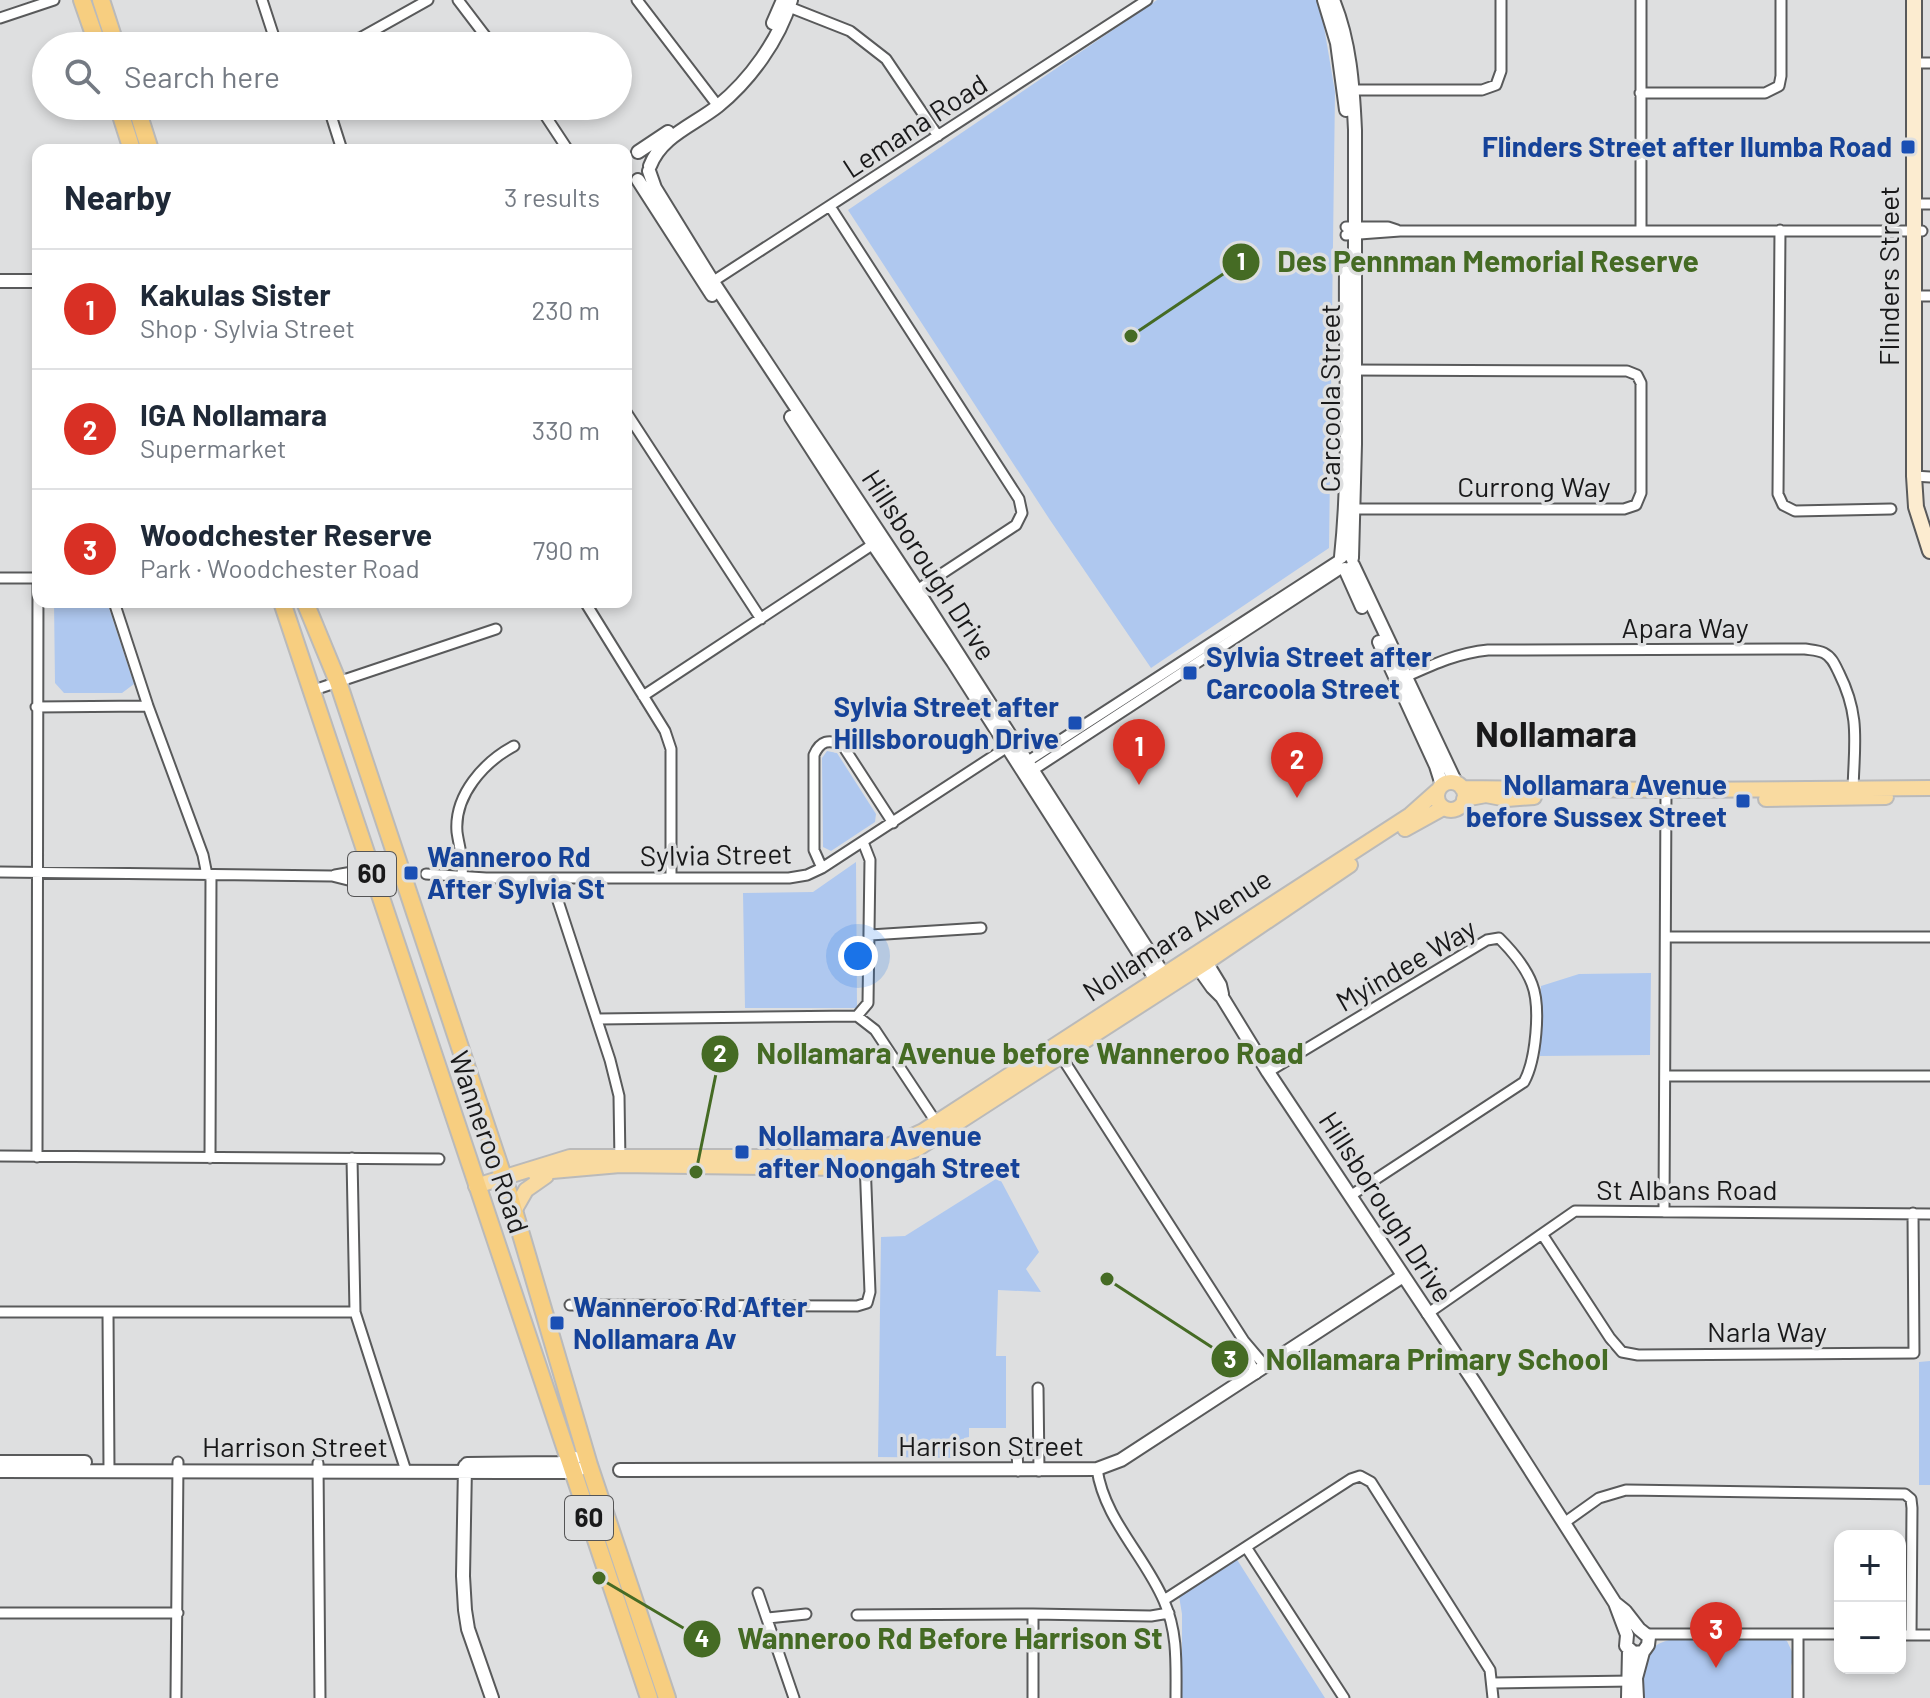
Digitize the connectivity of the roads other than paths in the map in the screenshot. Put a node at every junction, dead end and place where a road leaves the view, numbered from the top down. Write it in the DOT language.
graph roads {
  1 [pos="54,0"];
  2 [pos="82,0"];
  3 [pos="101,0"];
  4 [pos="262,0"];
  5 [pos="428,0"];
  6 [pos="458,0"];
  7 [pos="637,0"];
  8 [pos="1147,0"];
  9 [pos="1324,0"];
  10 [pos="1333,0"];
  11 [pos="1501,0"];
  12 [pos="1641,0"];
  13 [pos="1781,0"];
  14 [pos="1914,0"];
  15 [pos="1923,0"];
  16 [pos="786,3"];
  17 [pos="0,18"];
  18 [pos="93,32"];
  19 [pos="111,32"];
  20 [pos="272,32"];
  21 [pos="371,32"];
  22 [pos="482,32"];
  23 [pos="1922,63"];
  24 [pos="1349,90"];
  25 [pos="1640,93"];
  26 [pos="716,103"];
  27 [pos="122,120"];
  28 [pos="140,120"];
  29 [pos="332,120"];
  30 [pos="548,120"];
  31 [pos="555,130"];
  32 [pos="938,136"];
  33 [pos="130,144"];
  34 [pos="148,144"];
  35 [pos="340,144"];
  36 [pos="558,144"];
  37 [pos="564,144"];
  38 [pos="632,154"];
  39 [pos="650,169"];
  40 [pos="632,177"];
  41 [pos="1922,204"];
  42 [pos="831,208"];
  43 [pos="1641,230"];
  44 [pos="1780,230"];
  45 [pos="1350,231"];
  46 [pos="1918,232"];
  47 [pos="0,281"];
  48 [pos="32,281"];
  49 [pos="710,284"];
  50 [pos="1921,296"];
  51 [pos="1350,370"];
  52 [pos="632,421"];
  53 [pos="1922,476"];
  54 [pos="1349,509"];
  55 [pos="1891,509"];
  56 [pos="1930,527"];
  57 [pos="878,541"];
  58 [pos="1930,551"];
  59 [pos="1345,563"];
  60 [pos="32,576"];
  61 [pos="0,578"];
  62 [pos="912,593"];
  63 [pos="38,608"];
  64 [pos="116,608"];
  65 [pos="284,608"];
  66 [pos="307,608"];
  67 [pos="589,608"];
  68 [pos="761,619"];
  69 [pos="496,629"];
  70 [pos="1401,679"];
  71 [pos="338,682"];
  72 [pos="311,691"];
  73 [pos="643,696"];
  74 [pos="148,706"];
  75 [pos="36,707"];
  76 [pos="1011,745"];
  77 [pos="514,746"];
  78 [pos="1026,769"];
  79 [pos="1930,788"];
  80 [pos="1452,789"];
  81 [pos="1666,794"];
  82 [pos="1853,794"];
  83 [pos="1930,797"];
  84 [pos="1443,808"];
  85 [pos="893,823"];
  86 [pos="863,842"];
  87 [pos="1368,848"];
  88 [pos="400,868"];
  89 [pos="822,868"];
  90 [pos="0,872"];
  91 [pos="38,872"];
  92 [pos="372,873"];
  93 [pos="426,874"];
  94 [pos="209,875"];
  95 [pos="462,876"];
  96 [pos="554,878"];
  97 [pos="671,878"];
  98 [pos="981,928"];
  99 [pos="870,935"];
  100 [pos="1666,937"];
  101 [pos="1930,937"];
  102 [pos="1199,960"];
  103 [pos="1163,982"];
  104 [pos="857,1016"];
  105 [pos="598,1019"];
  106 [pos="1057,1051"];
  107 [pos="1268,1072"];
  108 [pos="1666,1076"];
  109 [pos="1930,1076"];
  110 [pos="940,1126"];
  111 [pos="493,1147"];
  112 [pos="0,1156"];
  113 [pos="37,1157"];
  114 [pos="210,1158"];
  115 [pos="352,1158"];
  116 [pos="439,1159"];
  117 [pos="620,1160"];
  118 [pos="865,1160"];
  119 [pos="535,1166"];
  120 [pos="557,1170"];
  121 [pos="504,1181"];
  122 [pos="477,1189"];
  123 [pos="1350,1196"];
  124 [pos="514,1211"];
  125 [pos="1664,1212"];
  126 [pos="1913,1213"];
  127 [pos="1930,1214"];
  128 [pos="1542,1234"];
  129 [pos="1403,1276"];
  130 [pos="570,1305"];
  131 [pos="0,1312"];
  132 [pos="355,1312"];
  133 [pos="108,1313"];
  134 [pos="1427,1314"];
  135 [pos="1261,1370"];
  136 [pos="1038,1388"];
  137 [pos="1017,1452"];
  138 [pos="0,1462"];
  139 [pos="579,1462"];
  140 [pos="109,1466"];
  141 [pos="178,1466"];
  142 [pos="318,1467"];
  143 [pos="405,1467"];
  144 [pos="461,1468"];
  145 [pos="1097,1469"];
  146 [pos="620,1470"];
  147 [pos="0,1471"];
  148 [pos="1018,1471"];
  149 [pos="1039,1471"];
  150 [pos="1564,1523"];
  151 [pos="1246,1547"];
  152 [pos="758,1593"];
  153 [pos="1164,1600"];
  154 [pos="0,1613"];
  155 [pos="178,1613"];
  156 [pos="1169,1613"];
  157 [pos="806,1614"];
  158 [pos="1033,1614"];
  159 [pos="857,1615"];
  160 [pos="768,1618"];
  161 [pos="1637,1633"];
  162 [pos="1670,1633"];
  163 [pos="1798,1634"];
  164 [pos="1834,1634"];
  165 [pos="1906,1635"];
  166 [pos="1911,1635"];
  167 [pos="1930,1635"];
  168 [pos="1629,1650"];
  169 [pos="1644,1650"];
  170 [pos="1632,1681"];
  171 [pos="1493,1683"];
  172 [pos="176,1698"];
  173 [pos="320,1698"];
  174 [pos="492,1698"];
  175 [pos="649,1698"];
  176 [pos="667,1698"];
  177 [pos="794,1698"];
  178 [pos="1033,1698"];
  179 [pos="1176,1698"];
  180 [pos="1344,1698"];
  181 [pos="1493,1698"];
  182 [pos="1628,1698"];
  183 [pos="1637,1698"];
  184 [pos="1798,1698"];
  1 -- 17 [label="street"];
  2 -- 18 [label="highway"];
  3 -- 19 [label="highway"];
  4 -- 20 [label="street"];
  5 -- 21 [label="street"];
  6 -- 22 [label="street"];
  7 -- 26 [label="street"];
  8 -- 32 [label="street, Lemana Road"];
  9 -- 24 [label="street, Carcoola Street"];
  10 -- 24 [label="street, Carcoola Street"];
  11 -- 24 [label="street"];
  12 -- 25 [label="street"];
  13 -- 25 [label="street"];
  14 -- 23 [label="main road, Flinders Street"];
  15 -- 23 [label="main road, Flinders Street"];
  16 -- 26 [label="street"];
  16 -- 32 [label="street"];
  23 -- 41 [label="main road, Flinders Street"];
  24 -- 45 [label="street, Carcoola Street"];
  25 -- 43 [label="street"];
  26 -- 38 [label="street"];
  26 -- 39 [label="street"];
  27 -- 33 [label="highway"];
  28 -- 34 [label="highway"];
  29 -- 35 [label="street"];
  30 -- 31 [label="street"];
  31 -- 36 [label="street"];
  31 -- 37 [label="street"];
  32 -- 42 [label="street, Lemana Road"];
  38 -- 39 [label="street, Hillsborough Drive"];
  39 -- 40 [label="street"];
  39 -- 49 [label="street, Hillsborough Drive"];
  40 -- 49 [label="street, Hillsborough Drive"];
  41 -- 46 [label="main road, Flinders Street"];
  42 -- 49 [label="street, Lemana Road"];
  42 -- 62 [label="street"];
  43 -- 44 [label="street"];
  43 -- 45 [label="street"];
  44 -- 46 [label="street"];
  44 -- 55 [label="street"];
  45 -- 51 [label="street, Carcoola Street"];
  46 -- 50 [label="main road, Flinders Street"];
  47 -- 48 [label="street"];
  49 -- 57 [label="street, Hillsborough Drive"];
  50 -- 53 [label="main road, Flinders Street"];
  51 -- 54 [label="street, Carcoola Street"];
  51 -- 54 [label="street, Currong Way"];
  52 -- 68 [label="street"];
  53 -- 56 [label="main road, Flinders Street"];
  53 -- 58 [label="main road, Flinders Street"];
  54 -- 59 [label="street, Carcoola Street"];
  57 -- 62 [label="street, Hillsborough Drive"];
  57 -- 68 [label="street"];
  59 -- 70 [label="street, Carcoola Street"];
  59 -- 78 [label="street"];
  60 -- 61 [label="street"];
  62 -- 76 [label="street, Hillsborough Drive"];
  63 -- 75 [label="street"];
  64 -- 74 [label="street"];
  65 -- 72 [label="highway, Wanneroo Road / 60"];
  66 -- 71 [label="highway, Wanneroo Road / 60"];
  67 -- 73 [label="street"];
  68 -- 73 [label="street"];
  69 -- 71 [label="street"];
  70 -- 80 [label="street, Carcoola Street"];
  70 -- 82 [label="street, Apara Way"];
  71 -- 72 [label="street"];
  71 -- 88 [label="highway, Wanneroo Road / 60"];
  72 -- 92 [label="highway, Wanneroo Road / 60"];
  73 -- 97 [label="street"];
  74 -- 75 [label="street"];
  74 -- 94 [label="street"];
  75 -- 91 [label="street"];
  76 -- 78 [label="street, Hillsborough Drive"];
  76 -- 85 [label="street, Sylvia Street"];
  77 -- 95 [label="street"];
  78 -- 103 [label="street, Hillsborough Drive"];
  79 -- 82 [label="main road"];
  80 -- 81 [label="main road"];
  80 -- 84 [label="main road"];
  80 -- 84 [label="main road, Nollamara Avenue"];
  80 -- 87 [label="main road, Nollamara Avenue"];
  81 -- 82 [label="main road"];
  81 -- 100 [label="street"];
  82 -- 83 [label="main road"];
  84 -- 87 [label="main road, Nollamara Avenue"];
  85 -- 86 [label="street, Sylvia Street"];
  85 -- 89 [label="street"];
  86 -- 89 [label="street, Sylvia Street"];
  86 -- 99 [label="street"];
  87 -- 102 [label="main road, Nollamara Avenue"];
  88 -- 92 [label="street"];
  88 -- 111 [label="highway, Wanneroo Road / 60"];
  89 -- 97 [label="street, Sylvia Street"];
  90 -- 91 [label="street"];
  91 -- 94 [label="street"];
  91 -- 113 [label="street"];
  92 -- 94 [label="street"];
  92 -- 122 [label="highway, Wanneroo Road / 60"];
  93 -- 95 [label="street, Sylvia Street"];
  94 -- 114 [label="street"];
  95 -- 96 [label="street, Sylvia Street"];
  96 -- 97 [label="street, Sylvia Street"];
  96 -- 105 [label="street"];
  98 -- 99 [label="street"];
  99 -- 104 [label="street"];
  100 -- 101 [label="street"];
  100 -- 108 [label="street"];
  102 -- 103 [label="main road, Nollamara Avenue"];
  102 -- 107 [label="street, Hillsborough Drive"];
  103 -- 106 [label="main road, Nollamara Avenue"];
  104 -- 105 [label="street"];
  104 -- 110 [label="street"];
  105 -- 117 [label="street"];
  106 -- 110 [label="main road, Nollamara Avenue"];
  106 -- 135 [label="street"];
  107 -- 123 [label="street, Hillsborough Drive"];
  107 -- 123 [label="street, Myindee Way"];
  108 -- 109 [label="street"];
  108 -- 125 [label="street"];
  110 -- 118 [label="main road, Nollamara Avenue"];
  111 -- 119 [label="main road"];
  111 -- 121 [label="highway, Wanneroo Road / 60"];
  112 -- 113 [label="street"];
  113 -- 114 [label="street"];
  114 -- 115 [label="street"];
  115 -- 116 [label="street"];
  115 -- 132 [label="street"];
  117 -- 118 [label="main road, Nollamara Avenue"];
  117 -- 119 [label="main road, Nollamara Avenue"];
  117 -- 120 [label="main road, Nollamara Avenue"];
  118 -- 130 [label="street"];
  119 -- 121 [label="main road, Nollamara Avenue"];
  120 -- 121 [label="main road, Nollamara Avenue"];
  120 -- 124 [label="main road"];
  121 -- 122 [label="main road, Nollamara Avenue"];
  121 -- 124 [label="highway, Wanneroo Road / 60"];
  122 -- 139 [label="highway, Wanneroo Road / 60"];
  123 -- 129 [label="street, Hillsborough Drive"];
  124 -- 139 [label="highway, Wanneroo Road / 60"];
  125 -- 126 [label="street, St Albans Road"];
  125 -- 128 [label="street, St Albans Road"];
  126 -- 127 [label="street, St Albans Road"];
  126 -- 128 [label="street, Narla Way"];
  128 -- 134 [label="street, St Albans Road"];
  129 -- 134 [label="street, Hillsborough Drive"];
  129 -- 135 [label="street, Harrison Street"];
  131 -- 133 [label="street"];
  132 -- 133 [label="street"];
  132 -- 143 [label="street"];
  133 -- 140 [label="street"];
  134 -- 150 [label="street, Hillsborough Drive"];
  135 -- 145 [label="street, Harrison Street"];
  136 -- 149 [label="street"];
  137 -- 148 [label="street"];
  138 -- 140 [label="street, Harrison Street"];
  139 -- 144 [label="street, Harrison Street"];
  139 -- 175 [label="highway, Wanneroo Road / 60"];
  139 -- 176 [label="highway, Wanneroo Road / 60"];
  140 -- 141 [label="street, Harrison Street"];
  140 -- 147 [label="street, Harrison Street"];
  141 -- 142 [label="street, Harrison Street"];
  141 -- 155 [label="street"];
  142 -- 143 [label="street, Harrison Street"];
  142 -- 173 [label="street"];
  143 -- 144 [label="street, Harrison Street"];
  144 -- 174 [label="street"];
  145 -- 149 [label="street, Harrison Street"];
  145 -- 153 [label="street"];
  146 -- 148 [label="street, Harrison Street"];
  148 -- 149 [label="street, Harrison Street"];
  150 -- 161 [label="street, Hillsborough Drive"];
  150 -- 166 [label="street"];
  151 -- 153 [label="street"];
  151 -- 171 [label="street"];
  151 -- 180 [label="street"];
  152 -- 160 [label="street"];
  153 -- 156 [label="street"];
  154 -- 155 [label="street"];
  155 -- 172 [label="street"];
  156 -- 158 [label="street"];
  156 -- 179 [label="street"];
  157 -- 160 [label="street"];
  158 -- 159 [label="street"];
  158 -- 178 [label="street"];
  160 -- 177 [label="street"];
  161 -- 162 [label="street"];
  161 -- 168 [label="street"];
  161 -- 169 [label="street"];
  162 -- 163 [label="street"];
  162 -- 169 [label="street"];
  163 -- 164 [label="street"];
  163 -- 184 [label="street"];
  165 -- 166 [label="street"];
  166 -- 167 [label="street"];
  168 -- 169 [label="street"];
  168 -- 170 [label="street"];
  169 -- 170 [label="street"];
  170 -- 171 [label="street"];
  170 -- 182 [label="street"];
  170 -- 183 [label="street"];
  171 -- 181 [label="street"];
}
